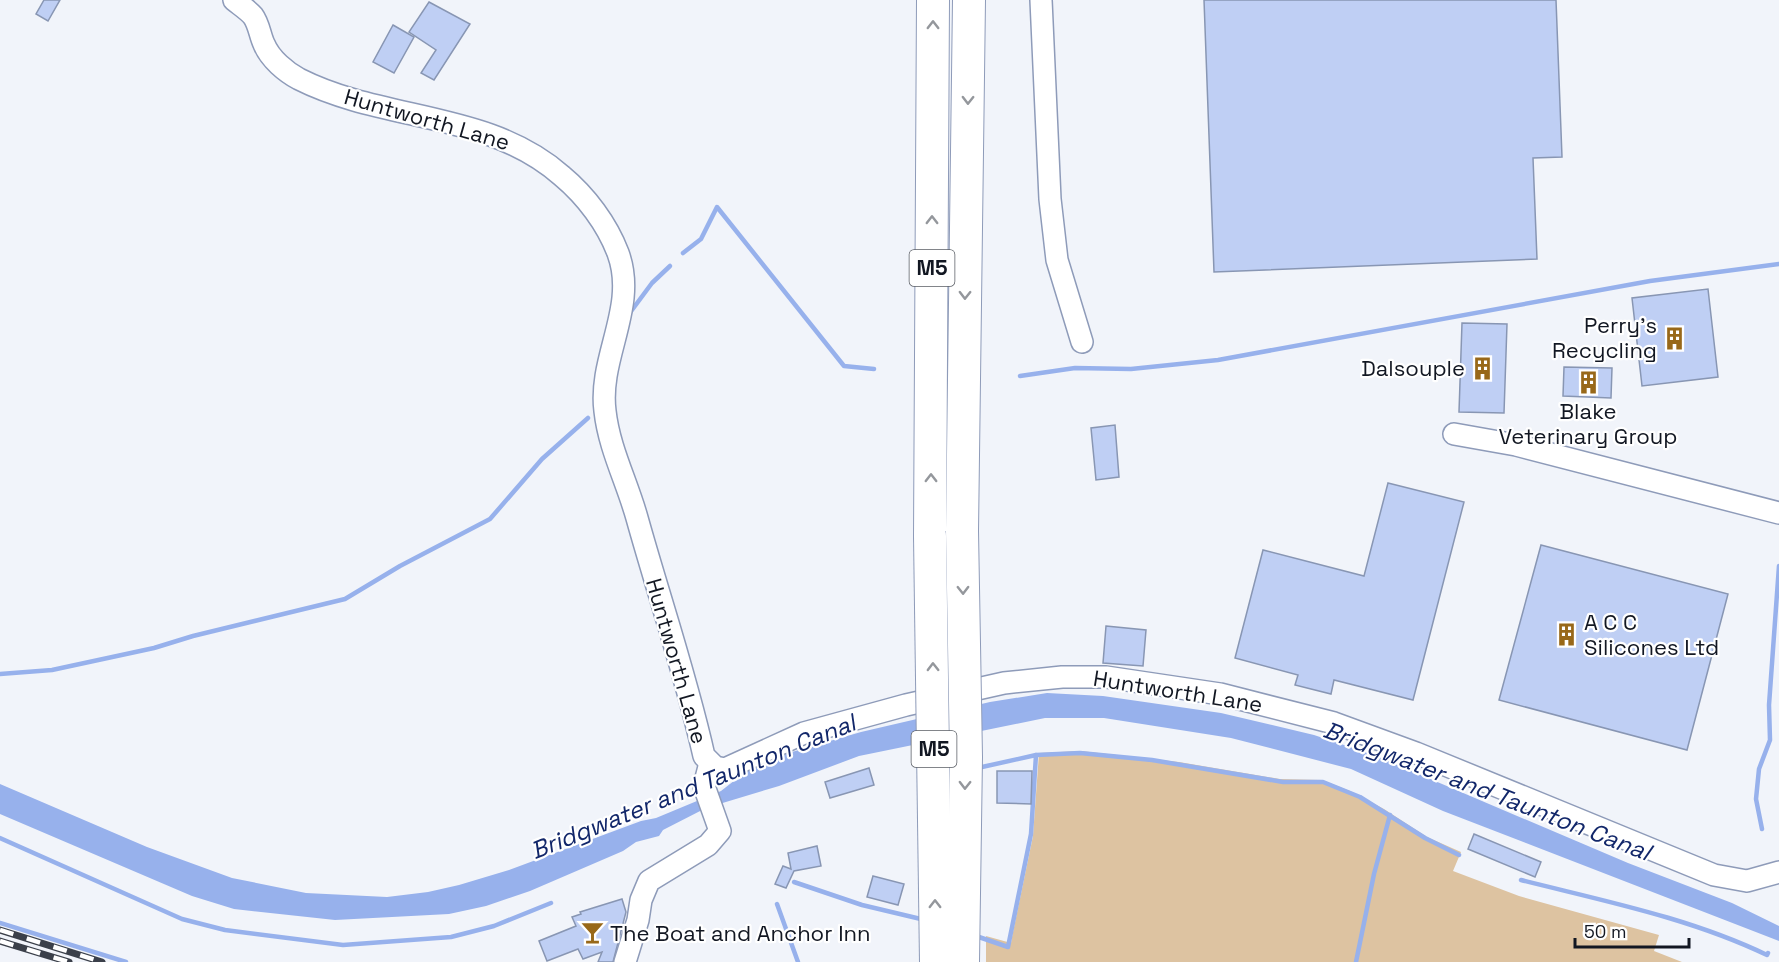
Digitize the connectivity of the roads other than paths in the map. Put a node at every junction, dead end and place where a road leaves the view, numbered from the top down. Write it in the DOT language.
graph roads {
  1 [pos="234,0"];
  2 [pos="933,0"];
  3 [pos="969,0"];
  4 [pos="1041,0"];
  5 [pos="1082,342"];
  6 [pos="1454,434"];
  7 [pos="1779,513"];
  8 [pos="710,763"];
  9 [pos="1779,872"];
  10 [pos="625,962"];
  11 [pos="936,962"];
  12 [pos="963,962"];
  1 -- 8 [label="street, Huntworth Lane"];
  11 -- 2 [label="highway, M5, one-way, bridge"];
  3 -- 12 [label="highway, M5, one-way, bridge"];
  4 -- 5 [label="street"];
  6 -- 7 [label="street"];
  8 -- 9 [label="street, Huntworth Lane"];
  8 -- 10 [label="street"];
}
